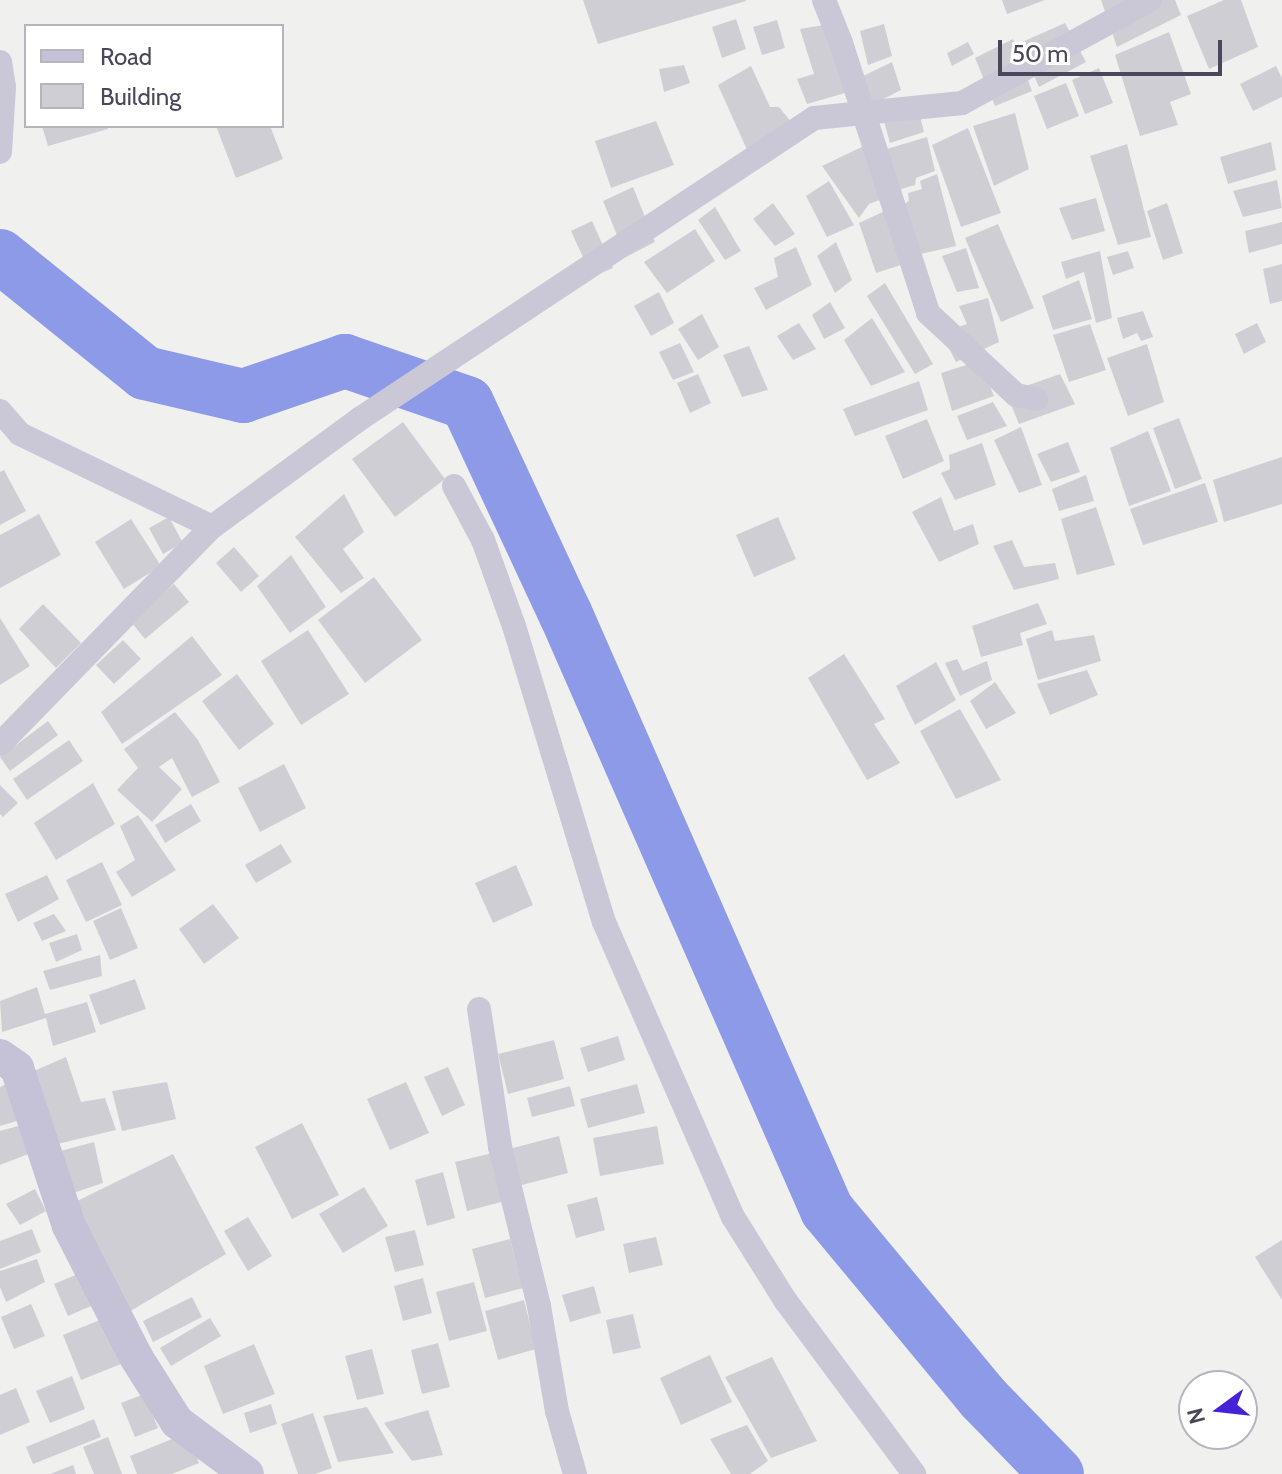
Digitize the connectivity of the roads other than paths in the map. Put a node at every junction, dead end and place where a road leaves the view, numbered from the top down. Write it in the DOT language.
graph roads {
  1 [pos="824,0"];
  2 [pos="1150,0"];
  3 [pos="0,62"];
  4 [pos="863,112"];
  5 [pos="0,152"];
  6 [pos="1037,399"];
  7 [pos="0,411"];
  8 [pos="454,486"];
  9 [pos="212,527"];
  10 [pos="0,744"];
  11 [pos="479,1009"];
  12 [pos="0,1056"];
  13 [pos="247,1474"];
  14 [pos="575,1474"];
  15 [pos="914,1474"];
  1 -- 4 [label="street"];
  2 -- 4 [label="street"];
  3 -- 5 [label="street"];
  4 -- 6 [label="street"];
  4 -- 9 [label="street"];
  7 -- 9 [label="street"];
  8 -- 15 [label="street"];
  9 -- 10 [label="street"];
  11 -- 14 [label="street"];
  12 -- 13 [label="street"];
}
